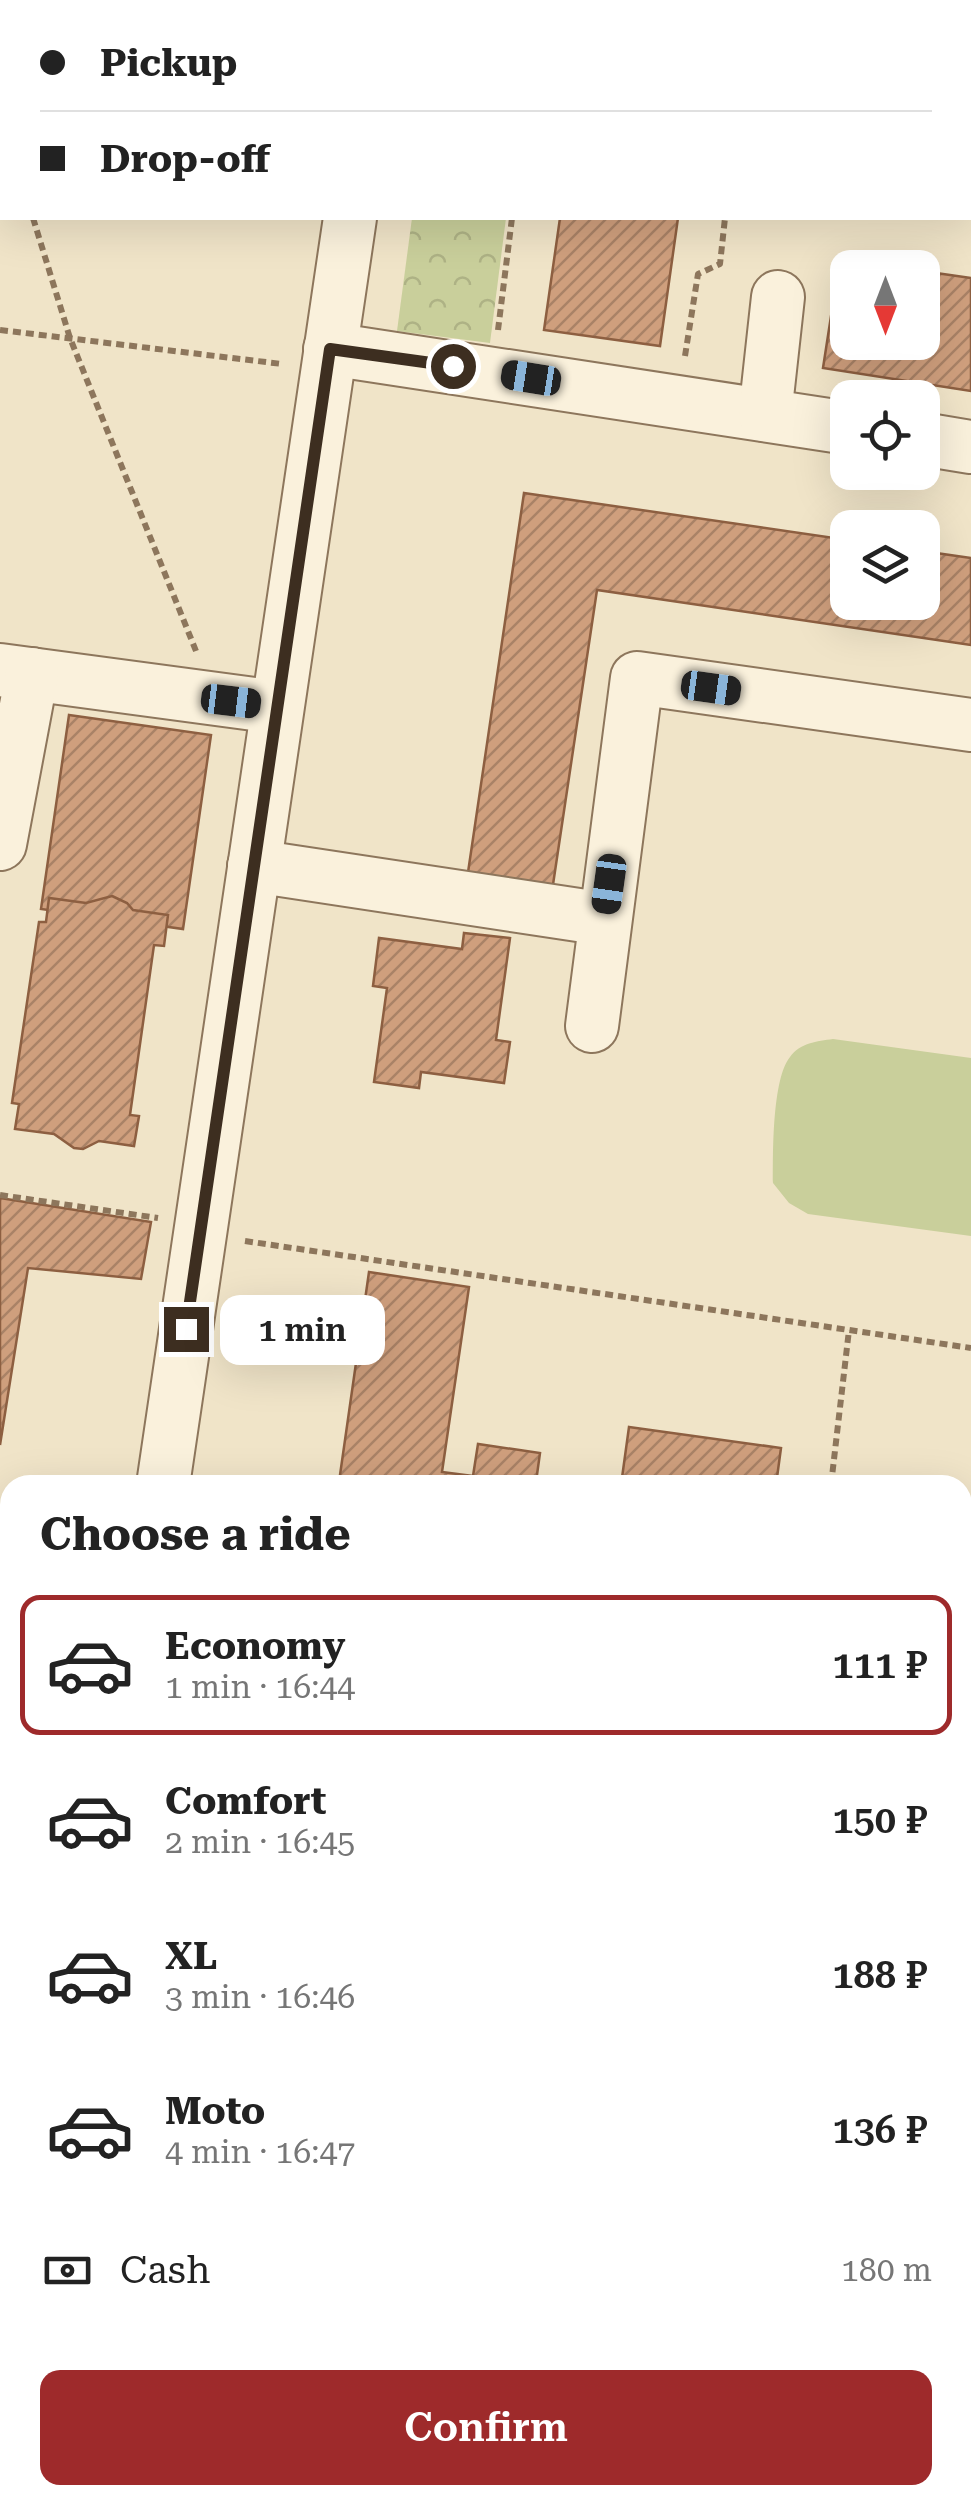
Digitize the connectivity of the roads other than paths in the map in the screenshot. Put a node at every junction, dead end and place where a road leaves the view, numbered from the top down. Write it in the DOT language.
graph roads {
  1 [pos="350,220"];
  2 [pos="778,297"];
  3 [pos="329,356"];
  4 [pos="764,415"];
  5 [pos="830,425"];
  6 [pos="940,443"];
  7 [pos="971,447"];
  8 [pos="16,672"];
  9 [pos="254,704"];
  10 [pos="971,725"];
  11 [pos="0,844"];
  12 [pos="254,866"];
  13 [pos="604,919"];
  14 [pos="592,1026"];
  15 [pos="166,1475"];
  1 -- 3 [label="street"];
  2 -- 4 [label="street"];
  3 -- 4 [label="street"];
  3 -- 9 [label="street"];
  4 -- 5 [label="street"];
  6 -- 7 [label="street"];
  8 -- 9 [label="street"];
  8 -- 11 [label="street"];
  9 -- 12 [label="street"];
  10 -- 13 [label="street"];
  12 -- 13 [label="street"];
  12 -- 15 [label="street"];
  13 -- 14 [label="street"];
}
